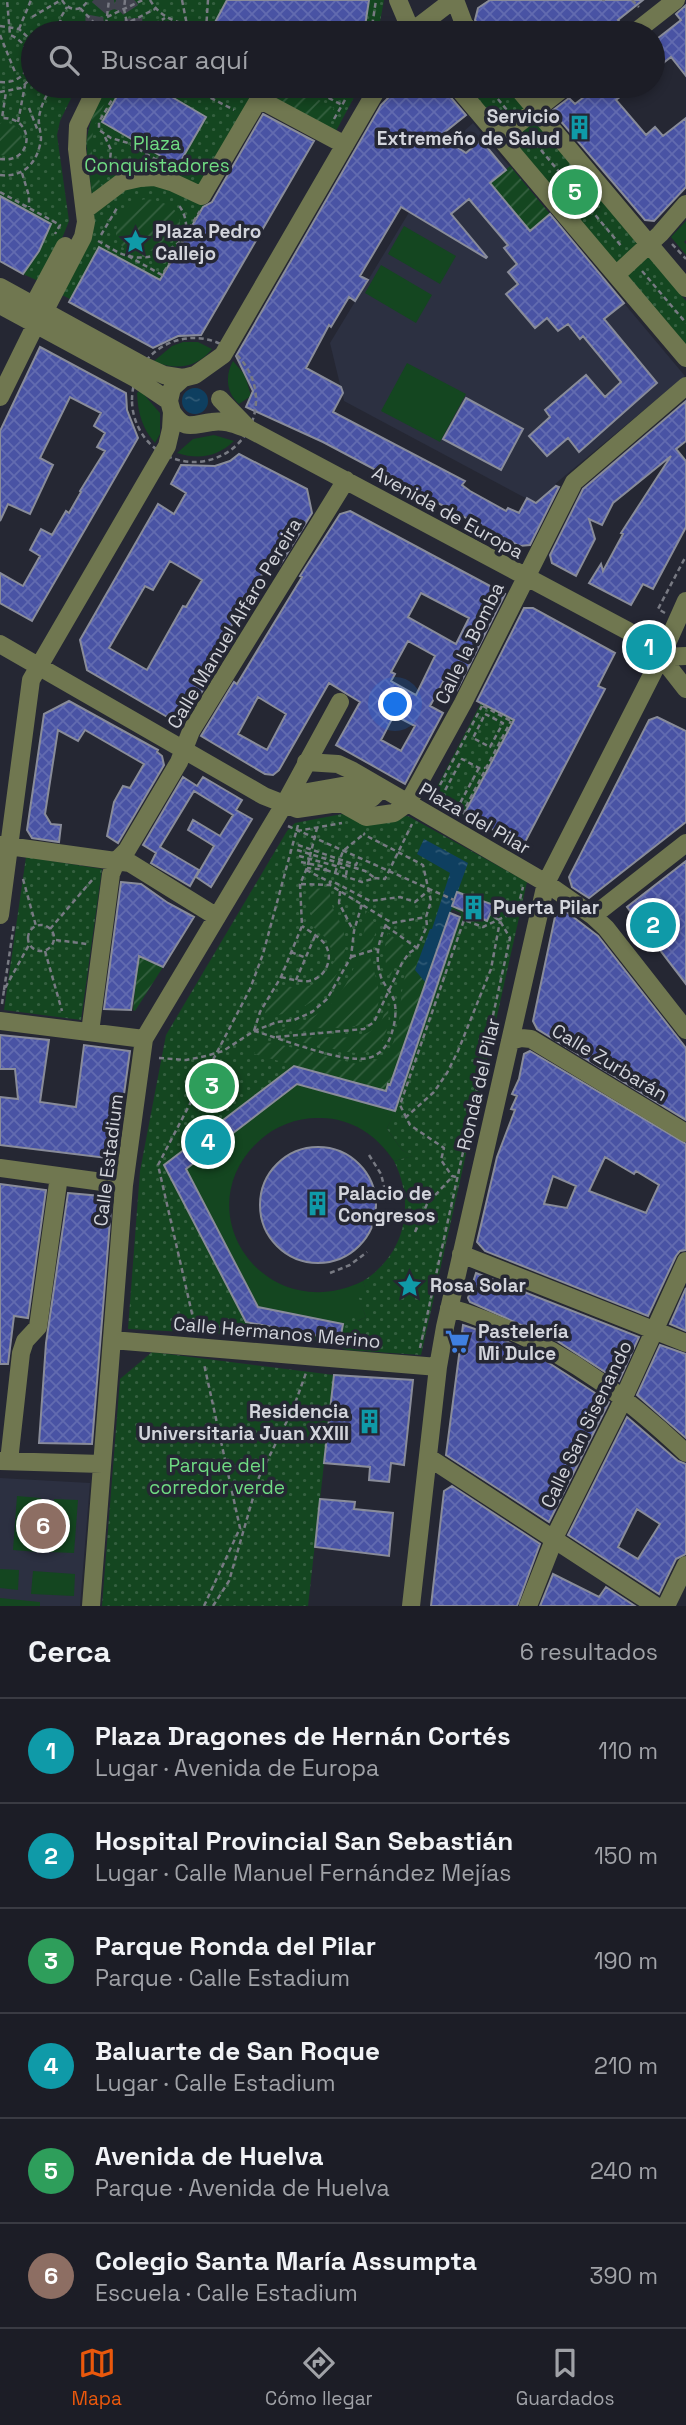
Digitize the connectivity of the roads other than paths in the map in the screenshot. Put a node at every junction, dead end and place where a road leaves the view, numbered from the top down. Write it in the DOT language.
graph roads {
  1 [pos="398,0"];
  2 [pos="454,0"];
  3 [pos="676,0"];
  4 [pos="406,21"];
  5 [pos="427,21"];
  6 [pos="463,21"];
  7 [pos="649,21"];
  8 [pos="84,98"];
  9 [pos="86,98"];
  10 [pos="372,98"];
  11 [pos="466,98"];
  12 [pos="526,98"];
  13 [pos="551,98"];
  14 [pos="536,110"];
  15 [pos="500,138"];
  16 [pos="345,145"];
  17 [pos="686,204"];
  18 [pos="85,210"];
  19 [pos="649,244"];
  20 [pos="616,275"];
  21 [pos="0,287"];
  22 [pos="686,288"];
  23 [pos="0,304"];
  24 [pos="38,314"];
  25 [pos="686,358"];
  26 [pos="139,372"];
  27 [pos="189,376"];
  28 [pos="686,386"];
  29 [pos="0,397"];
  30 [pos="220,399"];
  31 [pos="170,407"];
  32 [pos="209,422"];
  33 [pos="249,429"];
  34 [pos="346,480"];
  35 [pos="524,578"];
  36 [pos="686,601"];
  37 [pos="0,644"];
  38 [pos="686,656"];
  39 [pos="661,657"];
  40 [pos="38,666"];
  41 [pos="686,689"];
  42 [pos="340,702"];
  43 [pos="183,749"];
  44 [pos="306,762"];
  45 [pos="376,785"];
  46 [pos="285,803"];
  47 [pos="341,803"];
  48 [pos="408,803"];
  49 [pos="686,843"];
  50 [pos="5,845"];
  51 [pos="114,867"];
  52 [pos="545,891"];
  53 [pos="593,916"];
  54 [pos="218,917"];
  55 [pos="7,920"];
  56 [pos="0,1021"];
  57 [pos="686,1030"];
  58 [pos="90,1032"];
  59 [pos="510,1041"];
  60 [pos="143,1048"];
  61 [pos="686,1133"];
  62 [pos="0,1168"];
  63 [pos="59,1176"];
  64 [pos="124,1185"];
  65 [pos="461,1254"];
  66 [pos="686,1261"];
  67 [pos="449,1308"];
  68 [pos="654,1332"];
  69 [pos="112,1339"];
  70 [pos="686,1343"];
  71 [pos="438,1367"];
  72 [pos="624,1397"];
  73 [pos="686,1453"];
  74 [pos="428,1457"];
  75 [pos="4,1461"];
  76 [pos="102,1464"];
  77 [pos="554,1539"];
  78 [pos="686,1565"];
  79 [pos="91,1606"];
  80 [pos="411,1606"];
  81 [pos="528,1606"];
  82 [pos="656,1606"];
  83 [pos="666,1606"];
  1 -- 4 [label="street"];
  2 -- 5 [label="street"];
  2 -- 6 [label="street"];
  3 -- 7 [label="street"];
  8 -- 24 [label="street"];
  9 -- 18 [label="street"];
  10 -- 16 [label="street"];
  11 -- 15 [label="street"];
  12 -- 14 [label="street"];
  13 -- 14 [label="street"];
  14 -- 15 [label="street"];
  14 -- 19 [label="street"];
  15 -- 20 [label="street"];
  16 -- 18 [label="street"];
  16 -- 27 [label="street"];
  17 -- 19 [label="street"];
  18 -- 24 [label="street"];
  19 -- 20 [label="street"];
  19 -- 22 [label="street"];
  20 -- 25 [label="street"];
  21 -- 24 [label="street"];
  23 -- 24 [label="street"];
  24 -- 26 [label="street"];
  24 -- 29 [label="street"];
  26 -- 27 [label="street"];
  26 -- 31 [label="street"];
  27 -- 30 [label="street"];
  27 -- 31 [label="street"];
  28 -- 35 [label="street, Calle la Bomba"];
  30 -- 32 [label="street"];
  30 -- 33 [label="street, Avenida de Europa"];
  31 -- 32 [label="street"];
  31 -- 40 [label="street"];
  32 -- 33 [label="street"];
  33 -- 34 [label="street, Avenida de Europa"];
  34 -- 35 [label="street, Avenida de Europa"];
  34 -- 43 [label="street, Calle Manuel Alfaro Pereira"];
  35 -- 39 [label="street, Avenida de Europa"];
  35 -- 48 [label="street, Calle la Bomba"];
  36 -- 39 [label="street, Ronda del Pilar"];
  37 -- 40 [label="street"];
  38 -- 39 [label="street"];
  39 -- 41 [label="street, Avenida de Europa"];
  39 -- 52 [label="street, Ronda del Pilar"];
  40 -- 43 [label="street"];
  40 -- 50 [label="street"];
  42 -- 44 [label="street"];
  43 -- 46 [label="street"];
  43 -- 51 [label="street, Calle Manuel Alfaro Pereira"];
  44 -- 45 [label="street, Plaza del Pilar"];
  44 -- 46 [label="street, Calle Estadium"];
  45 -- 46 [label="street"];
  45 -- 47 [label="street"];
  45 -- 48 [label="street, Plaza del Pilar"];
  46 -- 47 [label="street"];
  46 -- 54 [label="street, Calle Estadium"];
  47 -- 48 [label="street"];
  48 -- 52 [label="street, Plaza del Pilar"];
  49 -- 53 [label="street"];
  50 -- 51 [label="street"];
  50 -- 55 [label="street"];
  51 -- 54 [label="street"];
  51 -- 58 [label="street"];
  52 -- 53 [label="street, Plaza del Pilar"];
  52 -- 59 [label="street, Ronda del Pilar"];
  53 -- 57 [label="street, Plaza del Pilar"];
  54 -- 60 [label="street, Calle Estadium"];
  56 -- 58 [label="street"];
  58 -- 60 [label="street"];
  59 -- 61 [label="street, Calle Zurbarán"];
  59 -- 65 [label="street, Ronda del Pilar"];
  60 -- 64 [label="street, Calle Estadium"];
  62 -- 63 [label="street"];
  63 -- 64 [label="street"];
  63 -- 75 [label="street"];
  64 -- 69 [label="street, Calle Estadium"];
  65 -- 67 [label="street, Ronda del Pilar"];
  65 -- 68 [label="street"];
  66 -- 68 [label="street, Calle San Sisenando"];
  67 -- 71 [label="street, Ronda del Pilar"];
  67 -- 72 [label="street"];
  68 -- 70 [label="street"];
  68 -- 72 [label="street, Calle San Sisenando"];
  69 -- 71 [label="street, Calle Hermanos Merino"];
  69 -- 76 [label="street, Calle Estadium"];
  71 -- 74 [label="street, Ronda del Pilar"];
  72 -- 73 [label="street"];
  72 -- 77 [label="street, Calle San Sisenando"];
  74 -- 77 [label="street"];
  74 -- 80 [label="street, Ronda del Pilar"];
  75 -- 76 [label="street"];
  76 -- 79 [label="street, Calle Estadium"];
  77 -- 81 [label="street, Calle San Sisenando"];
  77 -- 82 [label="street"];
  78 -- 83 [label="street"];
}
